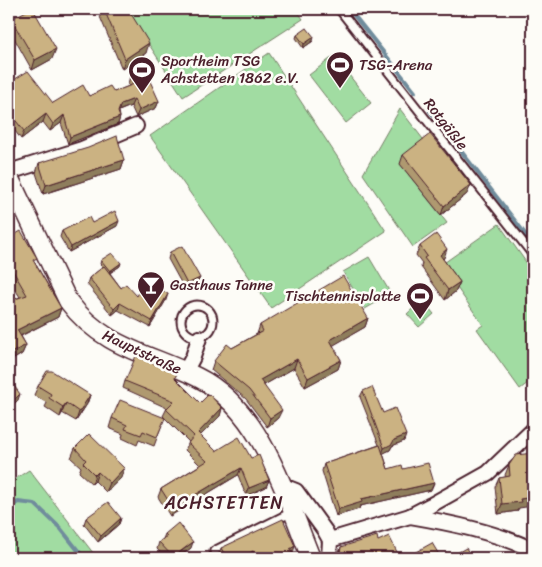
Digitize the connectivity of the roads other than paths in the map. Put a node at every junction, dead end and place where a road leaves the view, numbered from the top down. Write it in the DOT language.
graph roads {
  1 [pos="339,9"];
  2 [pos="136,126"];
  3 [pos="9,172"];
  4 [pos="9,177"];
  5 [pos="533,255"];
  6 [pos="199,338"];
  7 [pos="185,372"];
  8 [pos="533,430"];
  9 [pos="281,485"];
  10 [pos="292,512"];
  11 [pos="410,516"];
  12 [pos="330,540"];
  13 [pos="533,550"];
  14 [pos="214,551"];
  15 [pos="311,558"];
  16 [pos="329,558"];
  1 -- 5 [label="lane, Rotgäßle"];
  2 -- 3 [label="street"];
  4 -- 7 [label="street, Hauptstraße"];
  6 -- 6 [label="lane"];
  6 -- 7 [label="street"];
  7 -- 9 [label="street, Hauptstraße"];
  8 -- 11 [label="street"];
  9 -- 10 [label="street, Hauptstraße"];
  9 -- 12 [label="street"];
  10 -- 14 [label="lane"];
  10 -- 15 [label="street, Hauptstraße"];
  11 -- 12 [label="street"];
  11 -- 13 [label="street"];
  12 -- 16 [label="street"];
}
